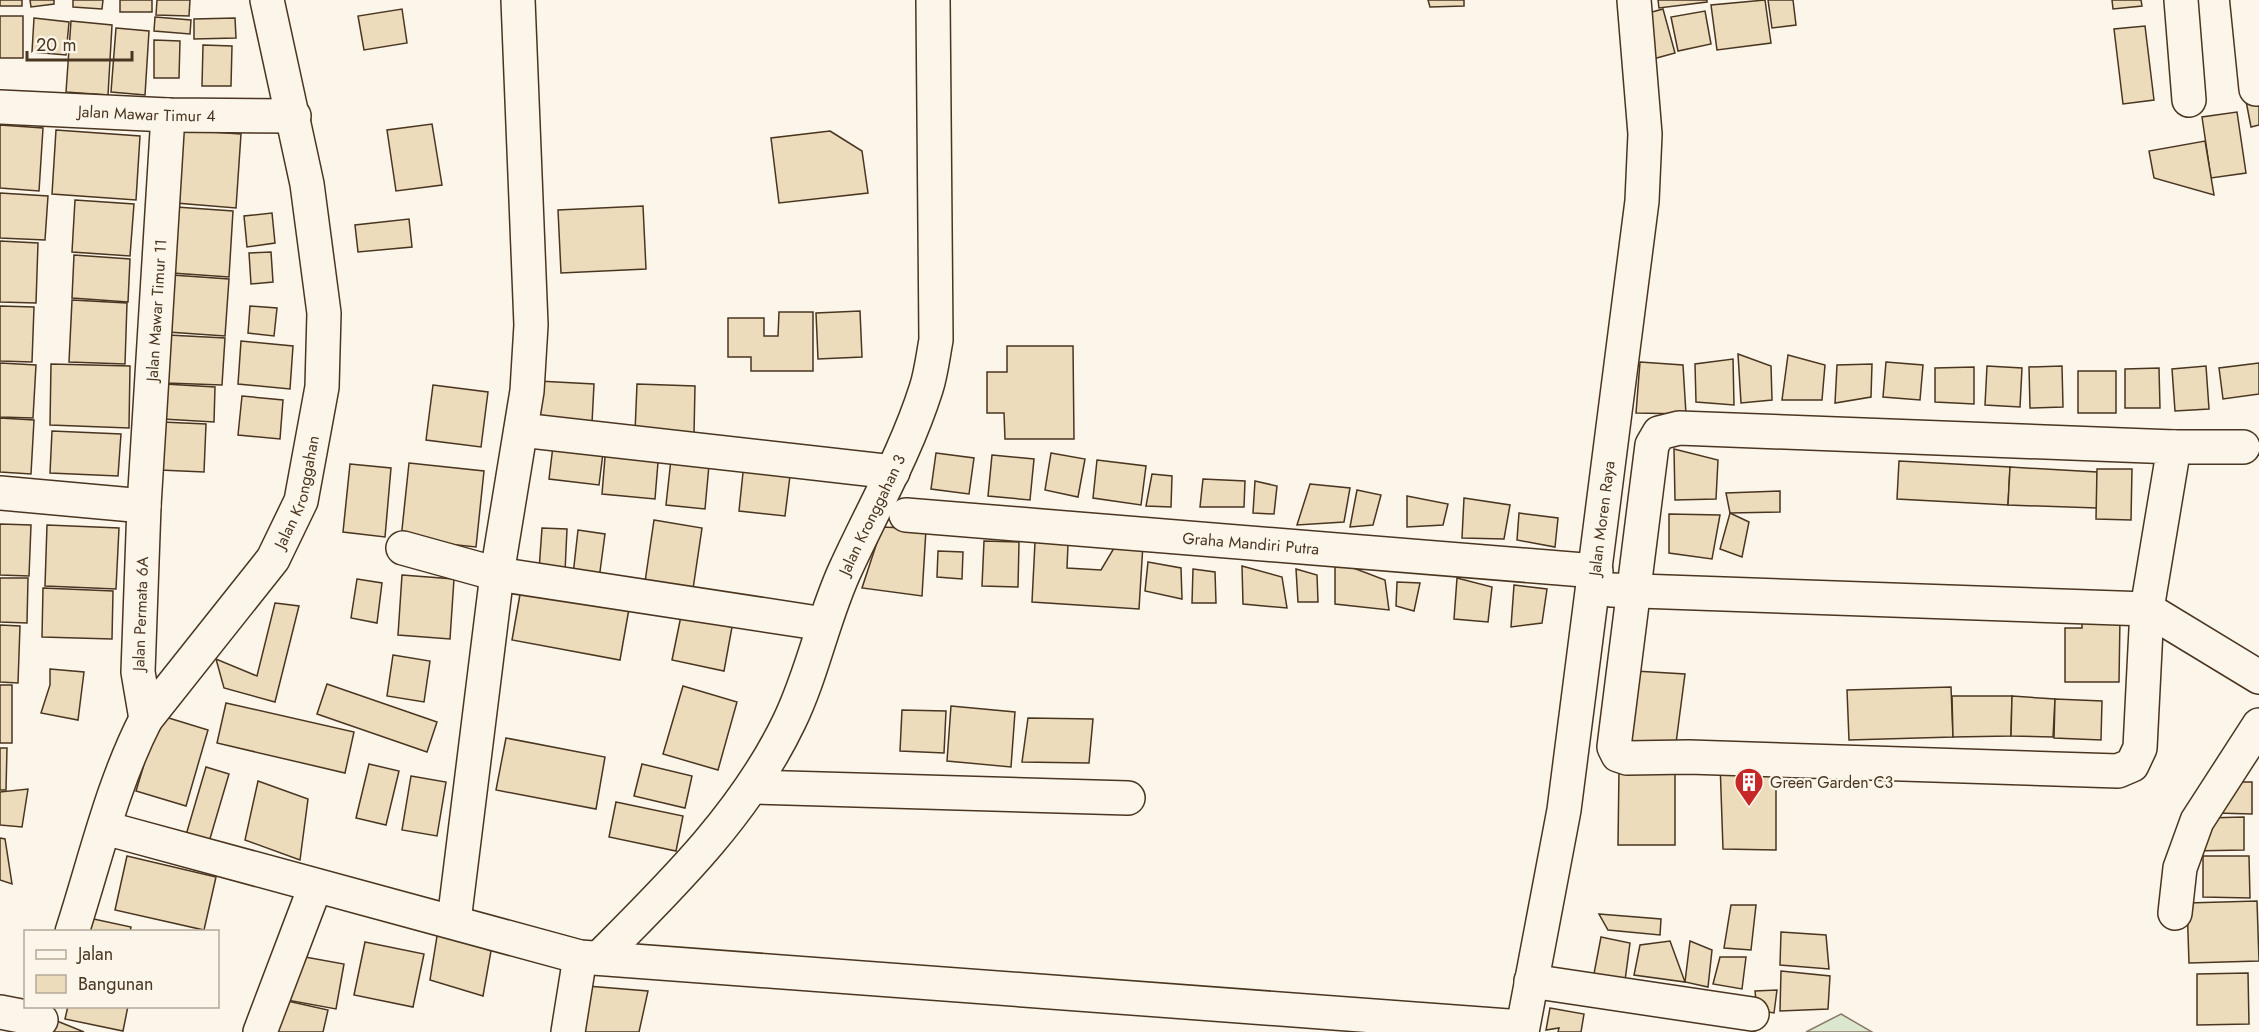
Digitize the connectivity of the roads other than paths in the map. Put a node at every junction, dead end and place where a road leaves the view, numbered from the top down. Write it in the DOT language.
graph roads {
  1 [pos="267,0"];
  2 [pos="518,0"];
  3 [pos="933,0"];
  4 [pos="1634,0"];
  5 [pos="2181,0"];
  6 [pos="2247,0"];
  7 [pos="2256,89"];
  8 [pos="2189,100"];
  9 [pos="0,107"];
  10 [pos="168,115"];
  11 [pos="294,116"];
  12 [pos="521,430"];
  13 [pos="2175,447"];
  14 [pos="2243,447"];
  15 [pos="893,471"];
  16 [pos="0,493"];
  17 [pos="144,506"];
  18 [pos="906,515"];
  19 [pos="403,548"];
  20 [pos="496,574"];
  21 [pos="1595,580"];
  22 [pos="1634,591"];
  23 [pos="2147,609"];
  24 [pos="824,624"];
  25 [pos="2249,671"];
  26 [pos="146,719"];
  27 [pos="2259,725"];
  28 [pos="752,787"];
  29 [pos="1128,798"];
  30 [pos="105,828"];
  31 [pos="315,887"];
  32 [pos="2175,913"];
  33 [pos="454,921"];
  34 [pos="73,930"];
  35 [pos="590,958"];
  36 [pos="1531,981"];
  37 [pos="0,1012"];
  38 [pos="1752,1014"];
  39 [pos="41,1019"];
  40 [pos="1522,1030"];
  41 [pos="260,1032"];
  42 [pos="568,1032"];
  1 -- 11 [label="street, Jalan Kronggahan"];
  2 -- 12 [label="street"];
  3 -- 15 [label="street, Jalan Kronggahan 3"];
  4 -- 21 [label="street, Jalan Moren Raya"];
  5 -- 8 [label="street"];
  6 -- 7 [label="street"];
  9 -- 10 [label="street, Jalan Mawar Timur 4"];
  10 -- 11 [label="street, Jalan Mawar Timur 4"];
  10 -- 17 [label="street, Jalan Mawar Timur 11"];
  11 -- 26 [label="street, Jalan Kronggahan"];
  12 -- 15 [label="street"];
  12 -- 20 [label="street"];
  13 -- 14 [label="street"];
  13 -- 22 [label="street"];
  13 -- 23 [label="street"];
  15 -- 24 [label="street, Jalan Kronggahan 3"];
  16 -- 17 [label="street"];
  17 -- 26 [label="street, Jalan Permata 6A"];
  18 -- 21 [label="street, Graha Mandiri Putra"];
  19 -- 20 [label="street"];
  20 -- 24 [label="street"];
  20 -- 33 [label="street"];
  21 -- 22 [label="street, Graha Mandiri Putra"];
  21 -- 36 [label="street, Jalan Moren Raya"];
  22 -- 23 [label="street, Graha Mandiri Putra"];
  22 -- 23 [label="street"];
  23 -- 25 [label="street"];
  24 -- 28 [label="street, Jalan Kronggahan 3"];
  26 -- 30 [label="street, Jalan Kronggahan"];
  27 -- 32 [label="street"];
  28 -- 29 [label="street"];
  28 -- 35 [label="street, Jalan Kronggahan 3"];
  30 -- 31 [label="street"];
  30 -- 34 [label="street, Jalan Kronggahan"];
  31 -- 33 [label="street"];
  31 -- 41 [label="street"];
  33 -- 35 [label="street"];
  35 -- 40 [label="street"];
  35 -- 42 [label="street"];
  36 -- 38 [label="street"];
  36 -- 40 [label="street, Jalan Moren Raya"];
  37 -- 39 [label="street"];
}
